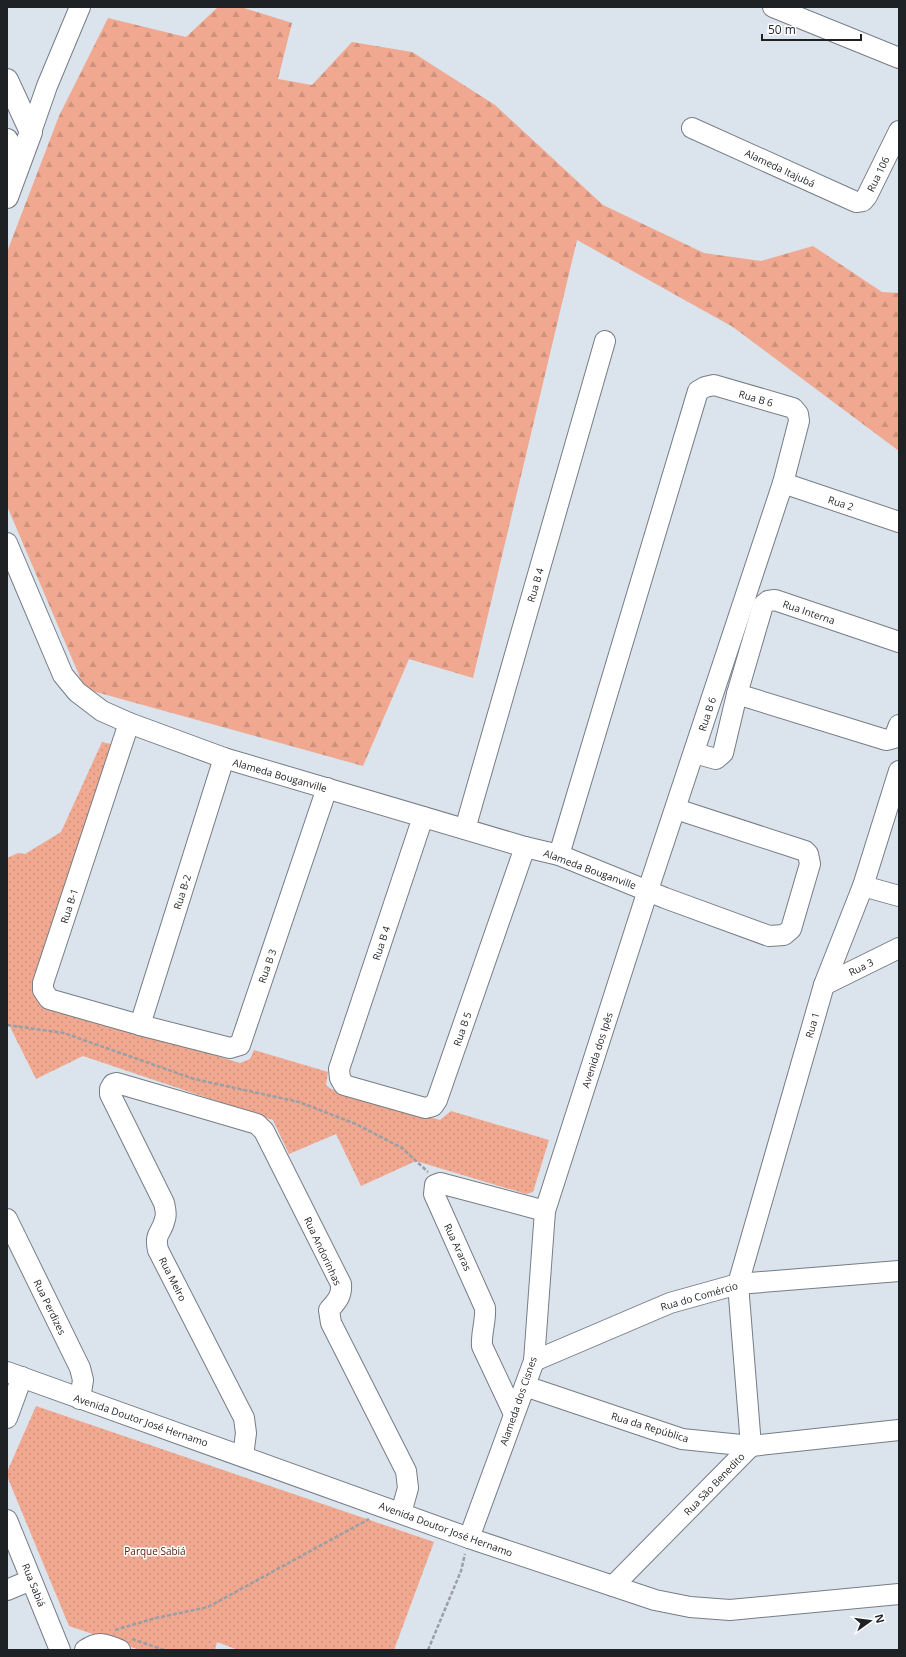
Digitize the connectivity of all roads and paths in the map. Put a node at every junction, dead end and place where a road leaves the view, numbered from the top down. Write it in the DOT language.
graph roads {
  1 [pos="80,7"];
  2 [pos="773,7"];
  3 [pos="796,11"];
  4 [pos="899,58"];
  5 [pos="8,83"];
  6 [pos="47,86"];
  7 [pos="692,128"];
  8 [pos="899,131"];
  9 [pos="31,132"];
  10 [pos="7,140"];
  11 [pos="18,167"];
  12 [pos="867,196"];
  13 [pos="7,197"];
  14 [pos="605,341"];
  15 [pos="782,483"];
  16 [pos="899,522"];
  17 [pos="7,543"];
  18 [pos="899,642"];
  19 [pos="738,694"];
  20 [pos="129,724"];
  21 [pos="899,725"];
  22 [pos="694,753"];
  23 [pos="224,758"];
  24 [pos="899,771"];
  25 [pos="327,788"];
  26 [pos="676,809"];
  27 [pos="423,817"];
  28 [pos="465,829"];
  29 [pos="525,847"];
  30 [pos="559,856"];
  31 [pos="863,886"];
  32 [pos="648,890"];
  33 [pos="899,896"];
  34 [pos="899,948"];
  35 [pos="824,985"];
  36 [pos="7,1025"];
  37 [pos="140,1025"];
  38 [pos="339,1069"];
  39 [pos="117,1083"];
  40 [pos="440,1183"];
  41 [pos="545,1211"];
  42 [pos="7,1219"];
  43 [pos="899,1271"];
  44 [pos="738,1284"];
  45 [pos="534,1361"];
  46 [pos="14,1375"];
  47 [pos="525,1386"];
  48 [pos="80,1399"];
  49 [pos="514,1414"];
  50 [pos="7,1418"];
  51 [pos="899,1430"];
  52 [pos="751,1446"];
  53 [pos="243,1456"];
  54 [pos="394,1510"];
  55 [pos="7,1520"];
  56 [pos="469,1538"];
  57 [pos="31,1580"];
  58 [pos="613,1586"];
  59 [pos="7,1590"];
  60 [pos="899,1594"];
  61 [pos="122,1641"];
  62 [pos="60,1650"];
  63 [pos="85,1650"];
  64 [pos="164,1650"];
  65 [pos="428,1650"];
  1 -- 6 [label="street"];
  2 -- 3 [label="street"];
  3 -- 4 [label="street"];
  5 -- 6 [label="street"];
  5 -- 9 [label="main road"];
  6 -- 9 [label="street"];
  7 -- 12 [label="street, Alameda Itajubá"];
  8 -- 12 [label="street, Rua 106"];
  9 -- 11 [label="main road"];
  10 -- 11 [label="main road"];
  11 -- 13 [label="main road"];
  14 -- 28 [label="street, Rua B 4"];
  15 -- 16 [label="street, Rua 2"];
  15 -- 22 [label="street, Rua B 6"];
  15 -- 30 [label="street, Rua B 6"];
  17 -- 20 [label="street, Alameda Bouganville"];
  18 -- 19 [label="street, Rua Interna"];
  19 -- 21 [label="street"];
  19 -- 22 [label="street, Rua Interna"];
  20 -- 23 [label="street, Alameda Bouganville"];
  20 -- 37 [label="street, Rua B-1"];
  22 -- 26 [label="street, Rua B 6"];
  23 -- 25 [label="street, Alameda Bouganville"];
  23 -- 37 [label="street, Rua B-2"];
  24 -- 31 [label="street, Rua 1"];
  25 -- 27 [label="street, Alameda Bouganville"];
  25 -- 37 [label="street, Rua B 3"];
  26 -- 32 [label="street, Rua B 6"];
  26 -- 32 [label="street, Alameda Bouganville"];
  27 -- 28 [label="street, Alameda Bouganville"];
  27 -- 38 [label="street, Rua B 4"];
  28 -- 29 [label="street, Alameda Bouganville"];
  29 -- 30 [label="street, Alameda Bouganville"];
  29 -- 38 [label="street, Rua B 5"];
  30 -- 32 [label="street, Alameda Bouganville"];
  31 -- 33 [label="street"];
  31 -- 35 [label="street, Rua 1"];
  32 -- 41 [label="street, Avenida dos Ipês"];
  34 -- 35 [label="street, Rua 3"];
  35 -- 44 [label="street, Rua 1"];
  36 -- 40 [label="path"];
  39 -- 53 [label="street, Rua Melro"];
  39 -- 54 [label="street, Rua Andorinhas"];
  40 -- 41 [label="street"];
  40 -- 49 [label="street, Rua Araras"];
  41 -- 45 [label="street, Alameda dos Cisnes"];
  42 -- 48 [label="street, Rua Perdizes"];
  43 -- 44 [label="street, Rua do Comércio"];
  44 -- 45 [label="street, Rua do Comércio"];
  44 -- 52 [label="street, Rua São Benedito"];
  45 -- 47 [label="street, Alameda dos Cisnes"];
  46 -- 48 [label="street, Avenida Doutor José Hernamo"];
  46 -- 50 [label="street"];
  47 -- 49 [label="street, Alameda dos Cisnes"];
  47 -- 52 [label="street, Rua da República"];
  48 -- 53 [label="street, Avenida Doutor José Hernamo"];
  49 -- 56 [label="street, Alameda dos Cisnes"];
  51 -- 52 [label="street, Rua da República"];
  52 -- 58 [label="street, Rua São Benedito"];
  53 -- 54 [label="street, Avenida Doutor José Hernamo"];
  54 -- 56 [label="street, Avenida Doutor José Hernamo"];
  54 -- 61 [label="path"];
  55 -- 57 [label="street, Rua Sabiá"];
  56 -- 58 [label="street, Avenida Doutor José Hernamo"];
  56 -- 65 [label="path"];
  57 -- 59 [label="street"];
  57 -- 62 [label="street, Rua Sabiá"];
  58 -- 60 [label="street, Avenida Doutor José Hernamo"];
  61 -- 63 [label="street"];
  61 -- 64 [label="path"];
}
